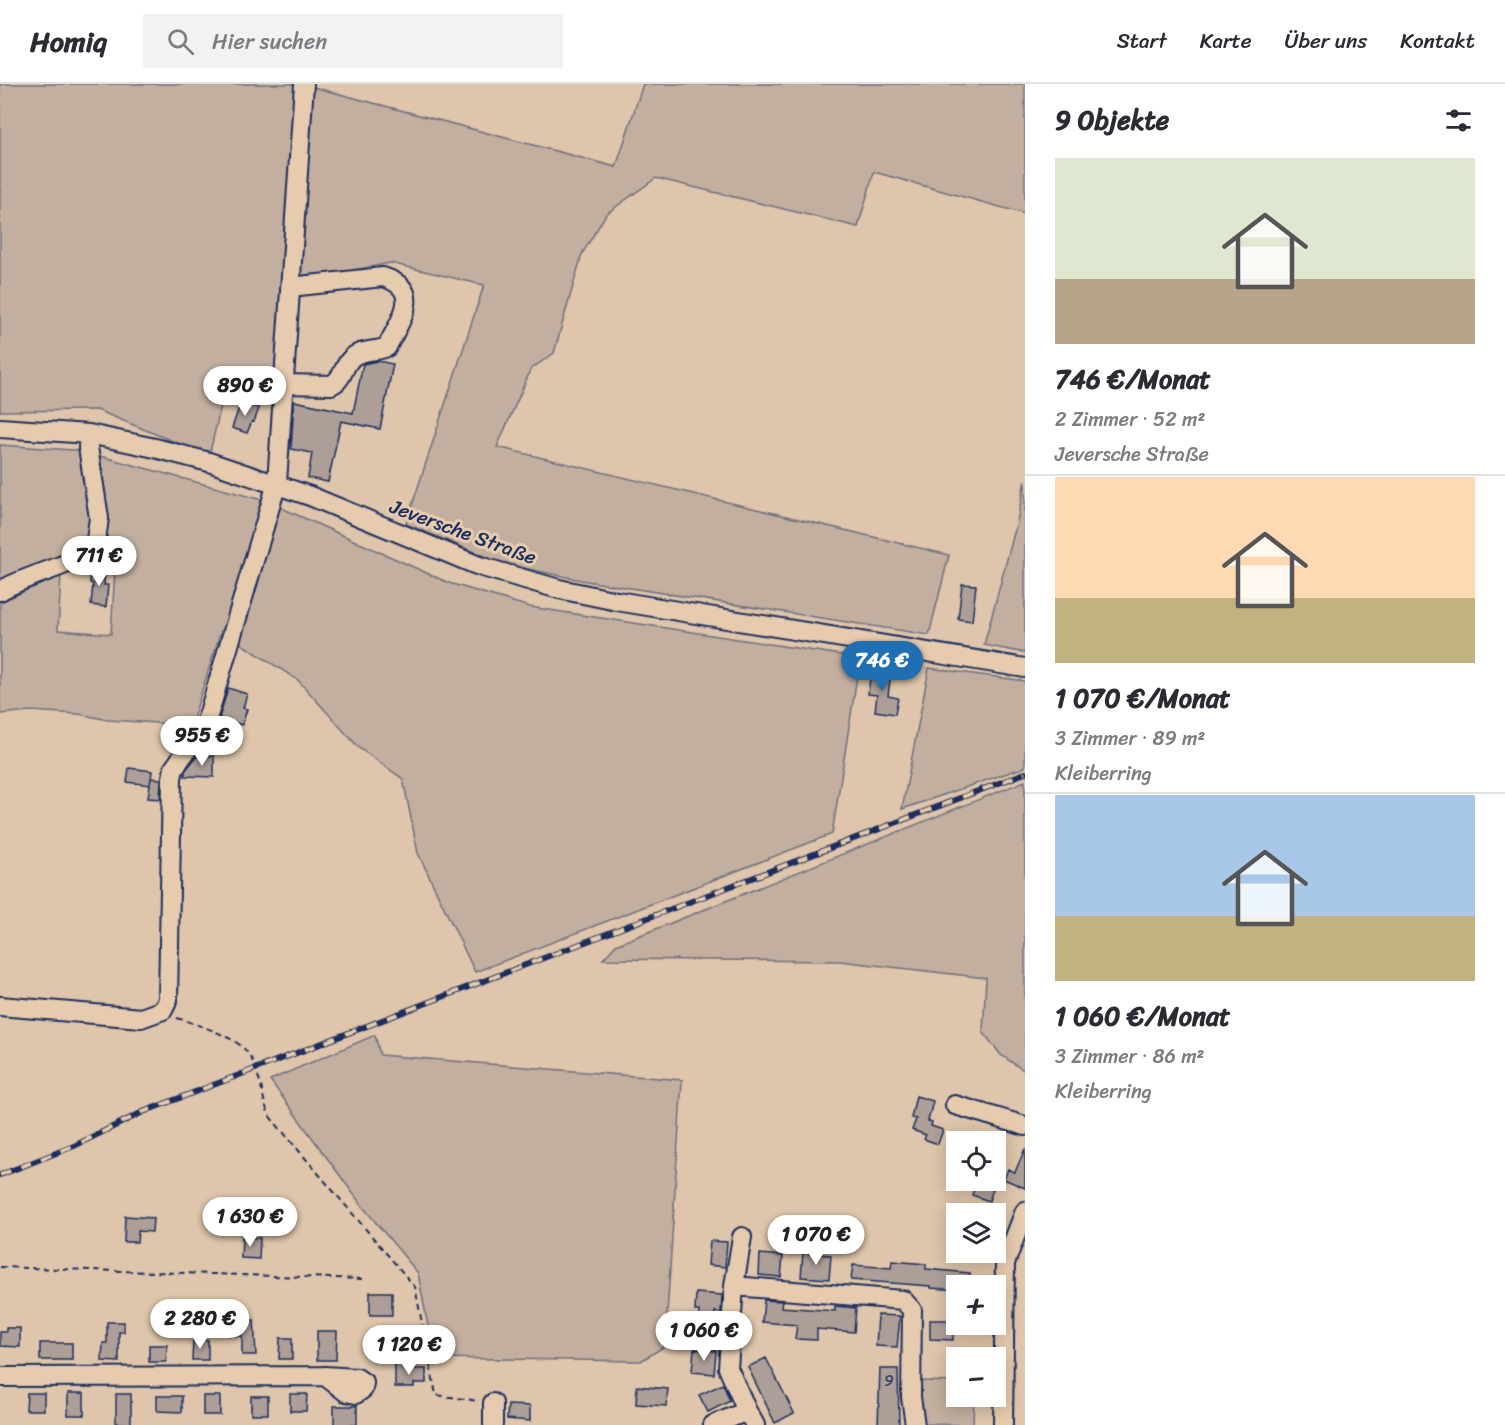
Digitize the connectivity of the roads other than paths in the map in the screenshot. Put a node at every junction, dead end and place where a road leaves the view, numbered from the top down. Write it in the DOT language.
graph roads {
  1 [pos="304,84"];
  2 [pos="290,286"];
  3 [pos="284,384"];
  4 [pos="0,428"];
  5 [pos="89,434"];
  6 [pos="277,483"];
  7 [pos="0,591"];
  8 [pos="1025,668"];
  9 [pos="0,1006"];
  10 [pos="955,1105"];
  11 [pos="1025,1126"];
  12 [pos="1025,1211"];
  13 [pos="742,1237"];
  14 [pos="734,1286"];
  15 [pos="325,1376"];
  16 [pos="0,1377"];
  17 [pos="493,1403"];
  18 [pos="751,1418"];
  19 [pos="493,1425"];
  20 [pos="713,1425"];
  21 [pos="915,1425"];
  22 [pos="1003,1425"];
  1 -- 2 [label="street"];
  2 -- 3 [label="street"];
  2 -- 3 [label="street"];
  3 -- 6 [label="street"];
  4 -- 5 [label="street, Jeversche Straße"];
  5 -- 6 [label="street, Jeversche Straße"];
  5 -- 7 [label="street"];
  6 -- 8 [label="street, Jeversche Straße"];
  6 -- 9 [label="street"];
  10 -- 11 [label="street"];
  12 -- 22 [label="street"];
  13 -- 14 [label="street"];
  14 -- 18 [label="street"];
  14 -- 21 [label="street"];
  15 -- 16 [label="street"];
  17 -- 19 [label="street"];
  18 -- 20 [label="street"];
}
